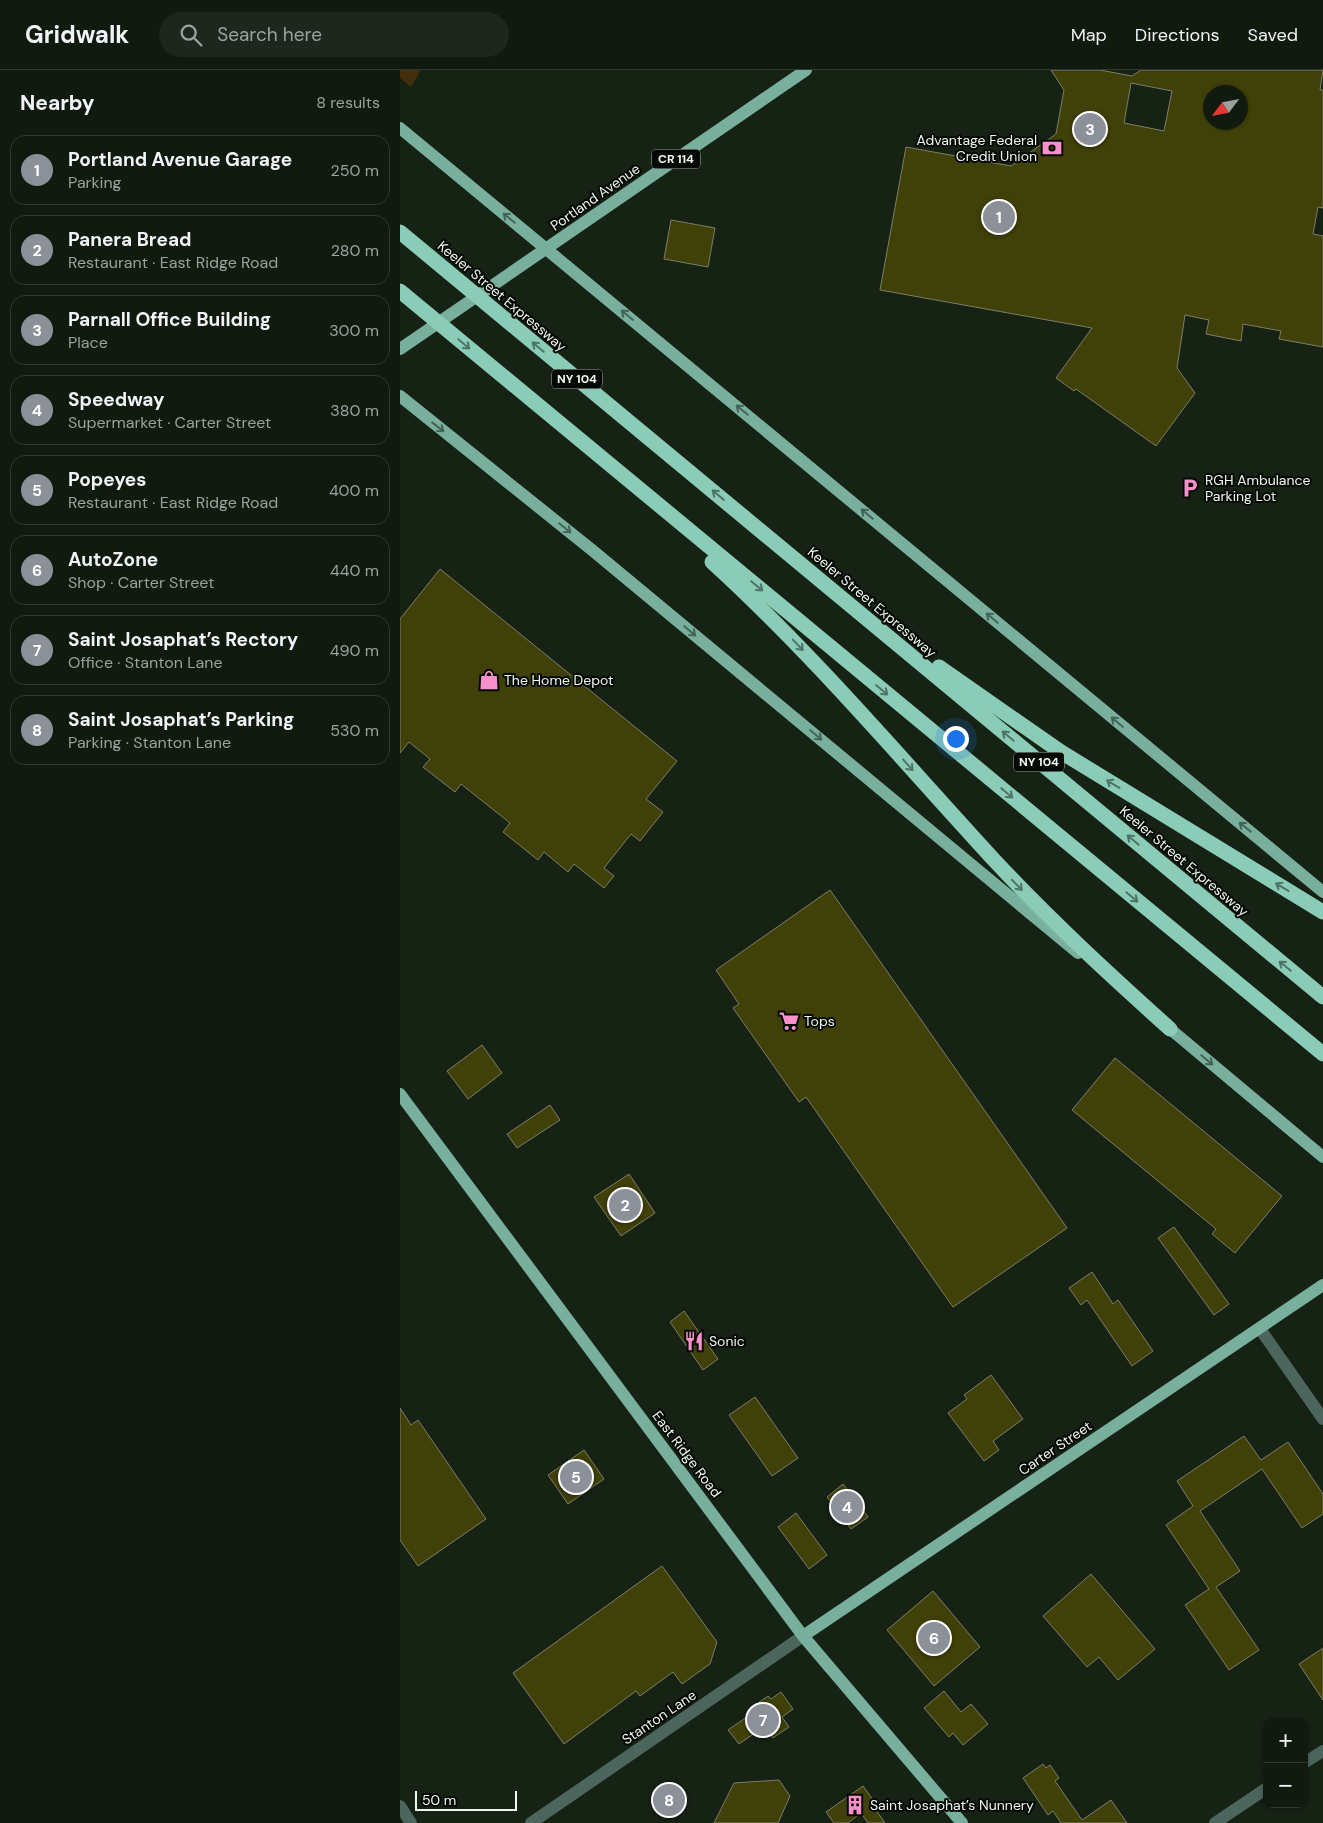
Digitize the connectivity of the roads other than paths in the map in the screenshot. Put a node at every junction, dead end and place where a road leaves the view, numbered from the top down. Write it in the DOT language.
graph roads {
  1 [pos="806,70"];
  2 [pos="400,128"];
  3 [pos="400,232"];
  4 [pos="546,248"];
  5 [pos="400,291"];
  6 [pos="400,349"];
  7 [pos="400,396"];
  8 [pos="598,455"];
  9 [pos="755,526"];
  10 [pos="1323,892"];
  11 [pos="1323,912"];
  12 [pos="1323,997"];
  13 [pos="1170,1029"];
  14 [pos="1323,1054"];
  15 [pos="400,1094"];
  16 [pos="1323,1157"];
  17 [pos="1323,1285"];
  18 [pos="1260,1329"];
  19 [pos="1323,1419"];
  20 [pos="803,1636"];
  21 [pos="1323,1750"];
  22 [pos="1308,1760"];
  23 [pos="1263,1791"];
  24 [pos="400,1806"];
  25 [pos="412,1823"];
  26 [pos="531,1823"];
  27 [pos="962,1823"];
  28 [pos="1215,1823"];
  1 -- 4 [label="main road, Portland Avenue / CR 114"];
  4 -- 2 [label="main road, one-way"];
  9 -- 3 [label="highway, Keeler Street Expressway / NY 104, one-way"];
  4 -- 6 [label="main road, Portland Avenue / CR 114"];
  10 -- 4 [label="main road, one-way"];
  5 -- 8 [label="highway, one-way"];
  7 -- 13 [label="main road, one-way"];
  8 -- 13 [label="highway, one-way"];
  8 -- 14 [label="highway, one-way"];
  11 -- 9 [label="highway, one-way"];
  12 -- 9 [label="highway, Keeler Street Expressway / NY 104, one-way"];
  13 -- 16 [label="main road, one-way"];
  15 -- 20 [label="main road, East Ridge Road"];
  17 -- 18 [label="main road, Carter Street"];
  18 -- 19 [label="street"];
  18 -- 20 [label="main road, Carter Street"];
  20 -- 26 [label="street, Stanton Lane"];
  20 -- 27 [label="main road, East Ridge Road"];
  21 -- 22 [label="street"];
  23 -- 28 [label="street"];
  24 -- 25 [label="street"];
}
